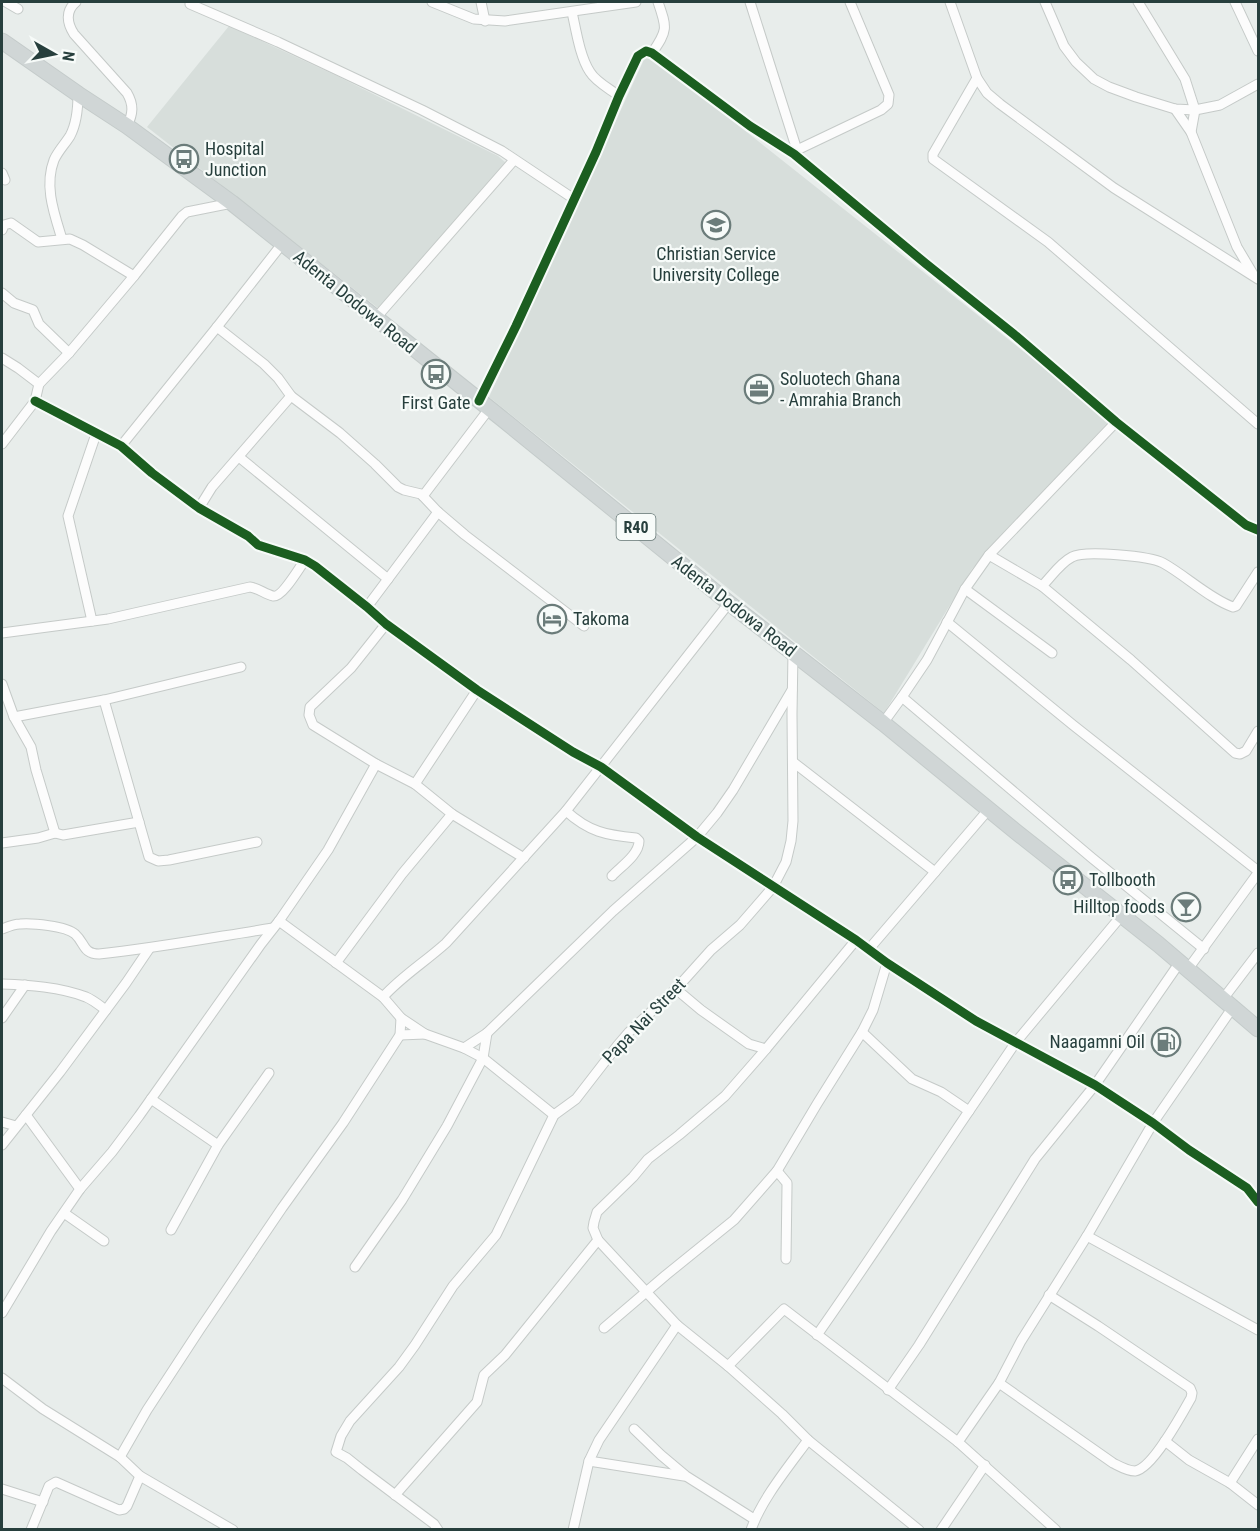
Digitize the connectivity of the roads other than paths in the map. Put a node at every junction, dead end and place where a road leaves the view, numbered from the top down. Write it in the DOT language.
graph roads {
  1 [pos="6,2"];
  2 [pos="76,2"];
  3 [pos="432,2"];
  4 [pos="481,2"];
  5 [pos="636,2"];
  6 [pos="658,2"];
  7 [pos="750,2"];
  8 [pos="850,2"];
  9 [pos="950,2"];
  10 [pos="1044,2"];
  11 [pos="1138,2"];
  12 [pos="1235,2"];
  13 [pos="190,4"];
  14 [pos="18,9"];
  15 [pos="572,12"];
  16 [pos="485,21"];
  17 [pos="2,41"];
  18 [pos="1258,51"];
  19 [pos="652,53"];
  20 [pos="976,78"];
  21 [pos="1258,84"];
  22 [pos="78,94"];
  23 [pos="620,96"];
  24 [pos="1175,109"];
  25 [pos="1195,110"];
  26 [pos="127,126"];
  27 [pos="1191,132"];
  28 [pos="795,152"];
  29 [pos="514,160"];
  30 [pos="574,199"];
  31 [pos="232,203"];
  32 [pos="2,230"];
  33 [pos="62,238"];
  34 [pos="282,244"];
  35 [pos="1237,247"];
  36 [pos="1226,259"];
  37 [pos="134,276"];
  38 [pos="1256,278"];
  39 [pos="2,293"];
  40 [pos="375,319"];
  41 [pos="218,327"];
  42 [pos="69,353"];
  43 [pos="2,358"];
  44 [pos="39,384"];
  45 [pos="291,396"];
  46 [pos="35,401"];
  47 [pos="484,405"];
  48 [pos="1116,422"];
  49 [pos="1258,424"];
  50 [pos="96,434"];
  51 [pos="2,444"];
  52 [pos="121,446"];
  53 [pos="239,457"];
  54 [pos="423,495"];
  55 [pos="199,508"];
  56 [pos="438,512"];
  57 [pos="1258,530"];
  58 [pos="989,555"];
  59 [pos="305,560"];
  60 [pos="1258,573"];
  61 [pos="388,579"];
  62 [pos="1042,586"];
  63 [pos="965,589"];
  64 [pos="729,603"];
  65 [pos="367,607"];
  66 [pos="92,621"];
  67 [pos="947,622"];
  68 [pos="386,624"];
  69 [pos="584,626"];
  70 [pos="2,633"];
  71 [pos="793,652"];
  72 [pos="1052,653"];
  73 [pos="241,667"];
  74 [pos="2,684"];
  75 [pos="793,688"];
  76 [pos="477,690"];
  77 [pos="903,697"];
  78 [pos="104,700"];
  79 [pos="14,717"];
  80 [pos="883,723"];
  81 [pos="1258,731"];
  82 [pos="793,762"];
  83 [pos="376,764"];
  84 [pos="601,767"];
  85 [pos="415,784"];
  86 [pos="989,809"];
  87 [pos="566,811"];
  88 [pos="452,814"];
  89 [pos="139,822"];
  90 [pos="55,833"];
  91 [pos="698,837"];
  92 [pos="257,842"];
  93 [pos="2,843"];
  94 [pos="524,858"];
  95 [pos="935,872"];
  96 [pos="1258,872"];
  97 [pos="612,876"];
  98 [pos="773,887"];
  99 [pos="1122,915"];
  100 [pos="276,925"];
  101 [pos="2,929"];
  102 [pos="856,940"];
  103 [pos="149,949"];
  104 [pos="869,949"];
  105 [pos="1204,949"];
  106 [pos="1258,953"];
  107 [pos="336,963"];
  108 [pos="887,963"];
  109 [pos="1184,966"];
  110 [pos="2,984"];
  111 [pos="25,985"];
  112 [pos="676,989"];
  113 [pos="383,997"];
  114 [pos="1228,1003"];
  115 [pos="106,1010"];
  116 [pos="2,1018"];
  117 [pos="401,1018"];
  118 [pos="1258,1029"];
  119 [pos="862,1032"];
  120 [pos="425,1034"];
  121 [pos="487,1034"];
  122 [pos="400,1035"];
  123 [pos="1016,1042"];
  124 [pos="749,1044"];
  125 [pos="464,1048"];
  126 [pos="766,1049"];
  127 [pos="483,1058"];
  128 [pos="755,1062"];
  129 [pos="269,1073"];
  130 [pos="1095,1084"];
  131 [pos="151,1099"];
  132 [pos="969,1112"];
  133 [pos="26,1115"];
  134 [pos="554,1115"];
  135 [pos="2,1122"];
  136 [pos="1153,1123"];
  137 [pos="16,1126"];
  138 [pos="2,1145"];
  139 [pos="218,1145"];
  140 [pos="777,1172"];
  141 [pos="80,1189"];
  142 [pos="1258,1202"];
  143 [pos="64,1213"];
  144 [pos="171,1230"];
  145 [pos="1087,1236"];
  146 [pos="598,1240"];
  147 [pos="104,1241"];
  148 [pos="786,1259"];
  149 [pos="355,1267"];
  150 [pos="647,1292"];
  151 [pos="1049,1296"];
  152 [pos="2,1313"];
  153 [pos="677,1325"];
  154 [pos="604,1328"];
  155 [pos="1258,1330"];
  156 [pos="817,1335"];
  157 [pos="729,1366"];
  158 [pos="2,1378"];
  159 [pos="999,1383"];
  160 [pos="888,1390"];
  161 [pos="634,1429"];
  162 [pos="1258,1439"];
  163 [pos="808,1440"];
  164 [pos="1165,1441"];
  165 [pos="958,1442"];
  166 [pos="120,1457"];
  167 [pos="589,1461"];
  168 [pos="985,1465"];
  169 [pos="140,1476"];
  170 [pos="686,1476"];
  171 [pos="1230,1483"];
  172 [pos="2,1489"];
  173 [pos="395,1495"];
  174 [pos="43,1502"];
  175 [pos="1258,1505"];
  176 [pos="754,1519"];
  177 [pos="31,1530"];
  178 [pos="233,1530"];
  179 [pos="438,1530"];
  180 [pos="573,1530"];
  181 [pos="750,1530"];
  182 [pos="919,1530"];
  183 [pos="941,1530"];
  184 [pos="1056,1530"];
  1 -- 14 [label="street"];
  2 -- 26 [label="street"];
  3 -- 16 [label="street"];
  4 -- 16 [label="street"];
  5 -- 15 [label="street"];
  6 -- 19 [label="street"];
  7 -- 28 [label="street"];
  8 -- 28 [label="street"];
  9 -- 20 [label="street"];
  10 -- 24 [label="street"];
  11 -- 25 [label="street"];
  12 -- 18 [label="street"];
  13 -- 29 [label="street"];
  15 -- 16 [label="street"];
  15 -- 23 [label="street"];
  17 -- 22 [label="main road, Adenta Dodowa Road / R40"];
  19 -- 23 [label="street"];
  19 -- 28 [label="street"];
  20 -- 36 [label="street"];
  20 -- 49 [label="street"];
  21 -- 25 [label="street"];
  22 -- 26 [label="main road, Adenta Dodowa Road / R40"];
  22 -- 33 [label="street"];
  23 -- 30 [label="street"];
  24 -- 25 [label="street"];
  24 -- 27 [label="street"];
  25 -- 27 [label="street"];
  26 -- 31 [label="main road, Adenta Dodowa Road / R40"];
  27 -- 35 [label="street"];
  28 -- 48 [label="street"];
  29 -- 30 [label="street"];
  29 -- 40 [label="street"];
  30 -- 47 [label="street"];
  31 -- 34 [label="main road, Adenta Dodowa Road / R40"];
  31 -- 37 [label="street"];
  32 -- 33 [label="street"];
  33 -- 37 [label="street"];
  34 -- 40 [label="main road, Adenta Dodowa Road / R40"];
  34 -- 41 [label="street"];
  35 -- 36 [label="street"];
  35 -- 38 [label="street"];
  36 -- 38 [label="street"];
  37 -- 42 [label="street"];
  39 -- 42 [label="street"];
  40 -- 47 [label="main road, Adenta Dodowa Road / R40"];
  41 -- 45 [label="street"];
  41 -- 52 [label="street"];
  42 -- 44 [label="street"];
  43 -- 44 [label="street"];
  44 -- 46 [label="street"];
  45 -- 53 [label="street"];
  45 -- 54 [label="street"];
  46 -- 50 [label="street"];
  46 -- 51 [label="street"];
  47 -- 54 [label="street"];
  47 -- 64 [label="main road, Adenta Dodowa Road / R40"];
  48 -- 57 [label="street"];
  48 -- 58 [label="street"];
  50 -- 52 [label="street"];
  50 -- 66 [label="street"];
  52 -- 55 [label="street"];
  53 -- 55 [label="street"];
  53 -- 61 [label="street"];
  54 -- 56 [label="street"];
  55 -- 59 [label="street"];
  56 -- 61 [label="street"];
  56 -- 69 [label="street"];
  58 -- 62 [label="street"];
  58 -- 63 [label="street"];
  59 -- 65 [label="street"];
  59 -- 66 [label="street"];
  60 -- 62 [label="street"];
  61 -- 65 [label="street"];
  62 -- 81 [label="street"];
  63 -- 67 [label="street"];
  63 -- 72 [label="street"];
  64 -- 71 [label="main road, Adenta Dodowa Road / R40"];
  64 -- 84 [label="street"];
  65 -- 68 [label="street"];
  66 -- 70 [label="street"];
  67 -- 77 [label="street"];
  67 -- 96 [label="street"];
  68 -- 76 [label="street"];
  68 -- 83 [label="street"];
  71 -- 75 [label="street, Papa Nai Street"];
  71 -- 80 [label="main road, Adenta Dodowa Road / R40"];
  73 -- 78 [label="street"];
  74 -- 79 [label="street"];
  75 -- 82 [label="street, Papa Nai Street"];
  75 -- 91 [label="street"];
  76 -- 84 [label="street"];
  76 -- 85 [label="street"];
  77 -- 80 [label="street"];
  77 -- 105 [label="street"];
  78 -- 79 [label="street"];
  78 -- 89 [label="street"];
  79 -- 90 [label="street"];
  80 -- 86 [label="main road, Adenta Dodowa Road / R40"];
  82 -- 95 [label="street"];
  82 -- 98 [label="street, Papa Nai Street"];
  83 -- 85 [label="street"];
  83 -- 100 [label="street"];
  84 -- 87 [label="street"];
  84 -- 91 [label="street"];
  85 -- 88 [label="street"];
  86 -- 95 [label="street"];
  86 -- 99 [label="main road, Adenta Dodowa Road / R40"];
  87 -- 94 [label="street"];
  87 -- 97 [label="street"];
  88 -- 94 [label="street"];
  88 -- 107 [label="street"];
  89 -- 90 [label="street"];
  89 -- 92 [label="street"];
  90 -- 93 [label="street"];
  91 -- 98 [label="street"];
  91 -- 121 [label="street"];
  94 -- 113 [label="street"];
  95 -- 104 [label="street"];
  96 -- 105 [label="street"];
  98 -- 102 [label="street"];
  98 -- 112 [label="street, Papa Nai Street"];
  99 -- 109 [label="main road, Adenta Dodowa Road / R40"];
  99 -- 123 [label="street"];
  100 -- 103 [label="street"];
  100 -- 107 [label="street"];
  100 -- 131 [label="street"];
  101 -- 103 [label="street"];
  102 -- 104 [label="street"];
  102 -- 126 [label="street"];
  103 -- 115 [label="street"];
  104 -- 108 [label="street"];
  105 -- 109 [label="street"];
  106 -- 114 [label="street"];
  107 -- 113 [label="street"];
  108 -- 119 [label="street"];
  108 -- 123 [label="street"];
  109 -- 114 [label="main road, Adenta Dodowa Road / R40"];
  109 -- 130 [label="street"];
  110 -- 111 [label="street"];
  111 -- 115 [label="street"];
  111 -- 116 [label="street"];
  112 -- 124 [label="street"];
  112 -- 134 [label="street, Papa Nai Street"];
  113 -- 117 [label="street"];
  114 -- 118 [label="main road, Adenta Dodowa Road / R40"];
  114 -- 136 [label="street"];
  115 -- 133 [label="street"];
  117 -- 120 [label="street"];
  117 -- 122 [label="street"];
  119 -- 132 [label="street"];
  119 -- 140 [label="street"];
  120 -- 122 [label="street"];
  120 -- 125 [label="street"];
  121 -- 125 [label="street"];
  121 -- 127 [label="street"];
  122 -- 166 [label="street"];
  123 -- 130 [label="street"];
  123 -- 132 [label="street"];
  124 -- 126 [label="street"];
  124 -- 128 [label="street"];
  125 -- 127 [label="street"];
  126 -- 128 [label="street"];
  127 -- 134 [label="street"];
  127 -- 149 [label="street"];
  128 -- 146 [label="street"];
  129 -- 139 [label="street"];
  130 -- 136 [label="street"];
  130 -- 160 [label="street"];
  131 -- 139 [label="street"];
  131 -- 141 [label="street"];
  132 -- 156 [label="street"];
  133 -- 137 [label="street"];
  133 -- 141 [label="street"];
  134 -- 173 [label="street, Papa Nai Street"];
  135 -- 137 [label="street"];
  136 -- 142 [label="street"];
  136 -- 145 [label="street"];
  137 -- 138 [label="street"];
  139 -- 144 [label="street"];
  140 -- 148 [label="street"];
  140 -- 150 [label="street"];
  141 -- 143 [label="street"];
  143 -- 147 [label="street"];
  143 -- 152 [label="street"];
  145 -- 151 [label="street"];
  145 -- 155 [label="street"];
  146 -- 150 [label="street"];
  146 -- 173 [label="street"];
  150 -- 153 [label="street"];
  150 -- 154 [label="street"];
  151 -- 159 [label="street"];
  151 -- 164 [label="street"];
  153 -- 157 [label="street"];
  153 -- 167 [label="street"];
  156 -- 157 [label="street"];
  156 -- 160 [label="street"];
  157 -- 163 [label="street"];
  158 -- 166 [label="street"];
  159 -- 164 [label="street"];
  159 -- 165 [label="street"];
  160 -- 165 [label="street"];
  161 -- 170 [label="street"];
  162 -- 171 [label="street"];
  163 -- 176 [label="street"];
  163 -- 182 [label="street"];
  164 -- 171 [label="street"];
  165 -- 168 [label="street"];
  166 -- 169 [label="street"];
  167 -- 170 [label="street"];
  167 -- 180 [label="street"];
  168 -- 183 [label="street"];
  168 -- 184 [label="street"];
  169 -- 174 [label="street"];
  169 -- 178 [label="street"];
  170 -- 176 [label="street"];
  171 -- 175 [label="street"];
  172 -- 174 [label="street"];
  173 -- 179 [label="street"];
  174 -- 177 [label="street"];
  176 -- 181 [label="street"];
}
